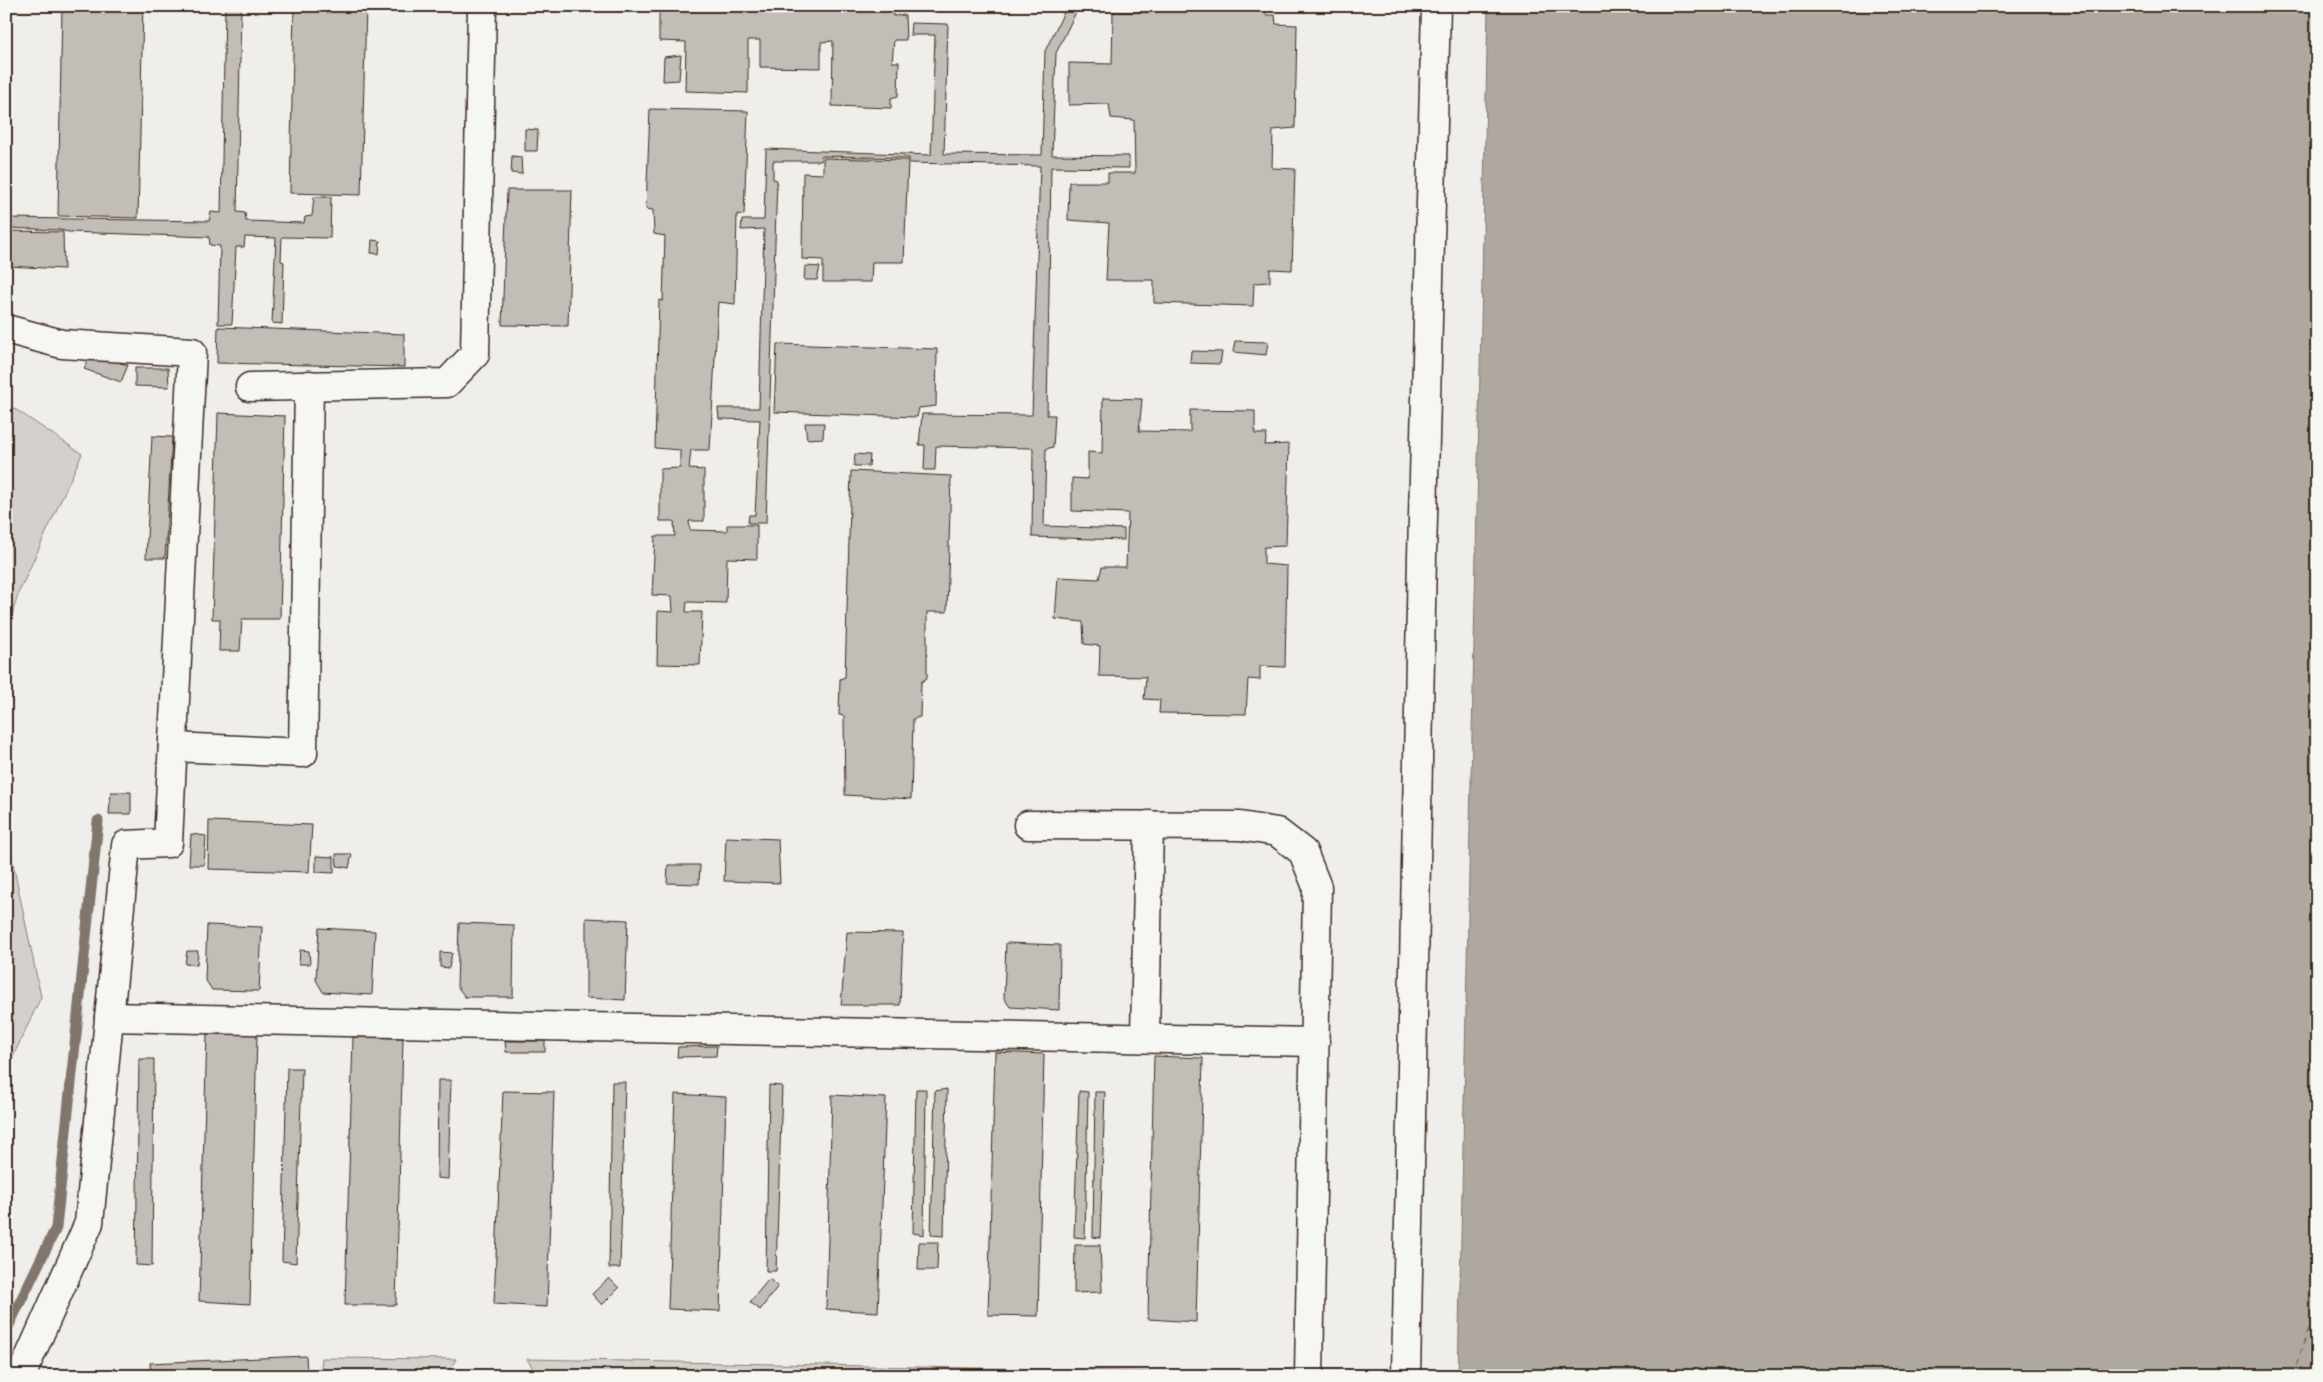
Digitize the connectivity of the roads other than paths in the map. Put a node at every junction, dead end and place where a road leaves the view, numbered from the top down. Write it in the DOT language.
graph roads {
  1 [pos="482,6"];
  2 [pos="1436,6"];
  3 [pos="6,328"];
  4 [pos="250,386"];
  5 [pos="309,386"];
  6 [pos="173,747"];
  7 [pos="1028,825"];
  8 [pos="1150,825"];
  9 [pos="109,1017"];
  10 [pos="1145,1038"];
  11 [pos="1315,1042"];
  12 [pos="21,1376"];
  13 [pos="1310,1376"];
  14 [pos="1406,1376"];
  1 -- 5 [label="street"];
  2 -- 14 [label="street"];
  3 -- 6 [label="street"];
  4 -- 5 [label="street"];
  5 -- 6 [label="street"];
  6 -- 9 [label="street"];
  7 -- 8 [label="street"];
  8 -- 10 [label="street"];
  8 -- 11 [label="street"];
  9 -- 10 [label="street"];
  9 -- 12 [label="street"];
  10 -- 11 [label="street"];
  11 -- 13 [label="street"];
}
